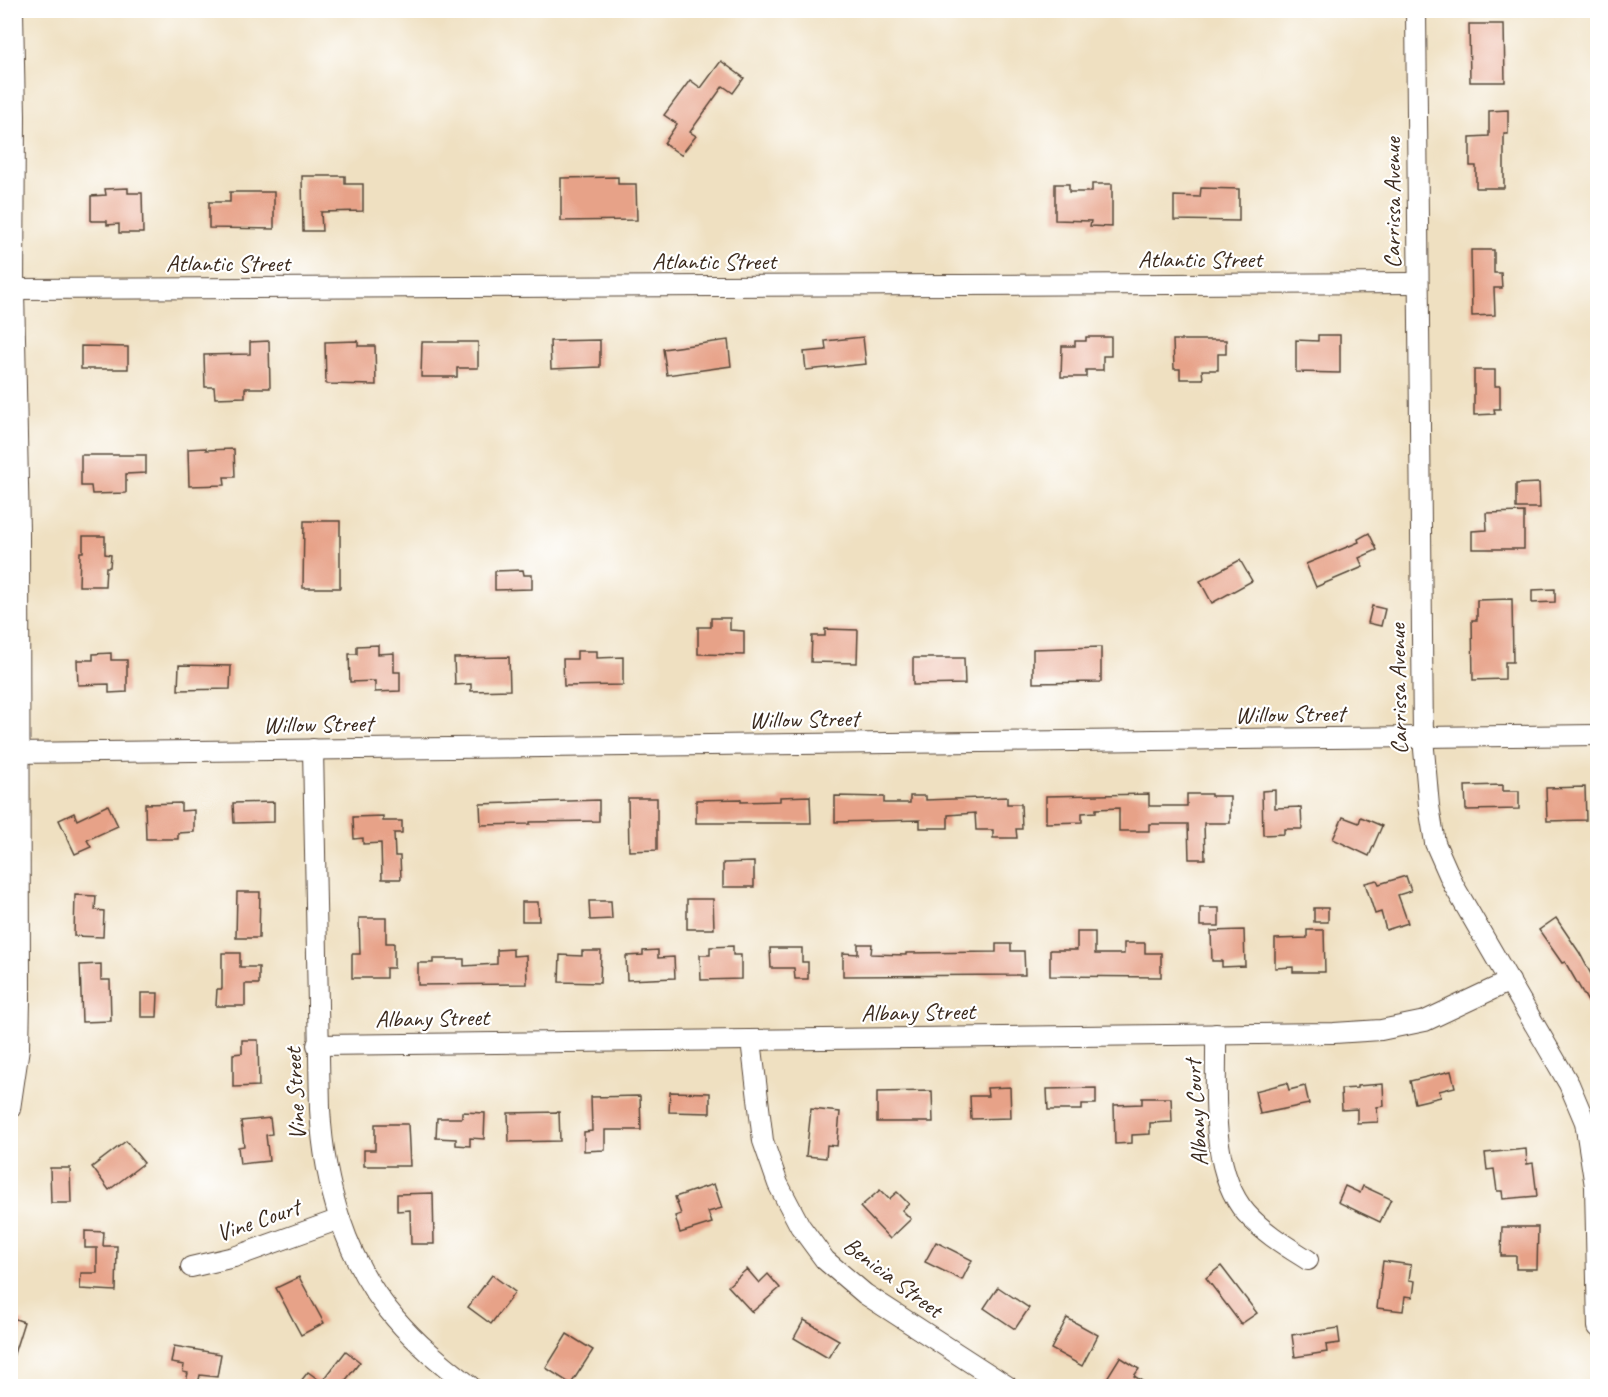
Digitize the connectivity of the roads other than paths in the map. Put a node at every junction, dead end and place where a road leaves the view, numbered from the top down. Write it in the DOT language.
graph roads {
  1 [pos="13,10"];
  2 [pos="1416,10"];
  3 [pos="1418,283"];
  4 [pos="12,290"];
  5 [pos="1598,735"];
  6 [pos="1423,738"];
  7 [pos="313,749"];
  8 [pos="15,753"];
  9 [pos="1510,981"];
  10 [pos="1216,1034"];
  11 [pos="751,1040"];
  12 [pos="317,1045"];
  13 [pos="11,1102"];
  14 [pos="340,1219"];
  15 [pos="1308,1260"];
  16 [pos="191,1267"];
  17 [pos="1598,1327"];
  18 [pos="470,1386"];
  19 [pos="1007,1386"];
  1 -- 4 [label="street"];
  2 -- 3 [label="street, Carrissa Avenue"];
  3 -- 4 [label="street, Atlantic Street"];
  3 -- 6 [label="street, Carrissa Avenue"];
  4 -- 8 [label="street"];
  5 -- 6 [label="street, Willow Street"];
  6 -- 7 [label="street, Willow Street"];
  6 -- 9 [label="street, Carrissa Avenue"];
  7 -- 8 [label="street, Willow Street"];
  7 -- 12 [label="street, Vine Street"];
  8 -- 13 [label="street"];
  9 -- 10 [label="street, Albany Street"];
  9 -- 17 [label="street, Carrissa Avenue"];
  10 -- 11 [label="street, Albany Street"];
  10 -- 15 [label="street, Albany Court"];
  11 -- 12 [label="street, Albany Street"];
  11 -- 19 [label="street, Benicia Street"];
  12 -- 14 [label="street, Vine Street"];
  14 -- 16 [label="street, Vine Court"];
  14 -- 18 [label="street, Vine Street"];
}
